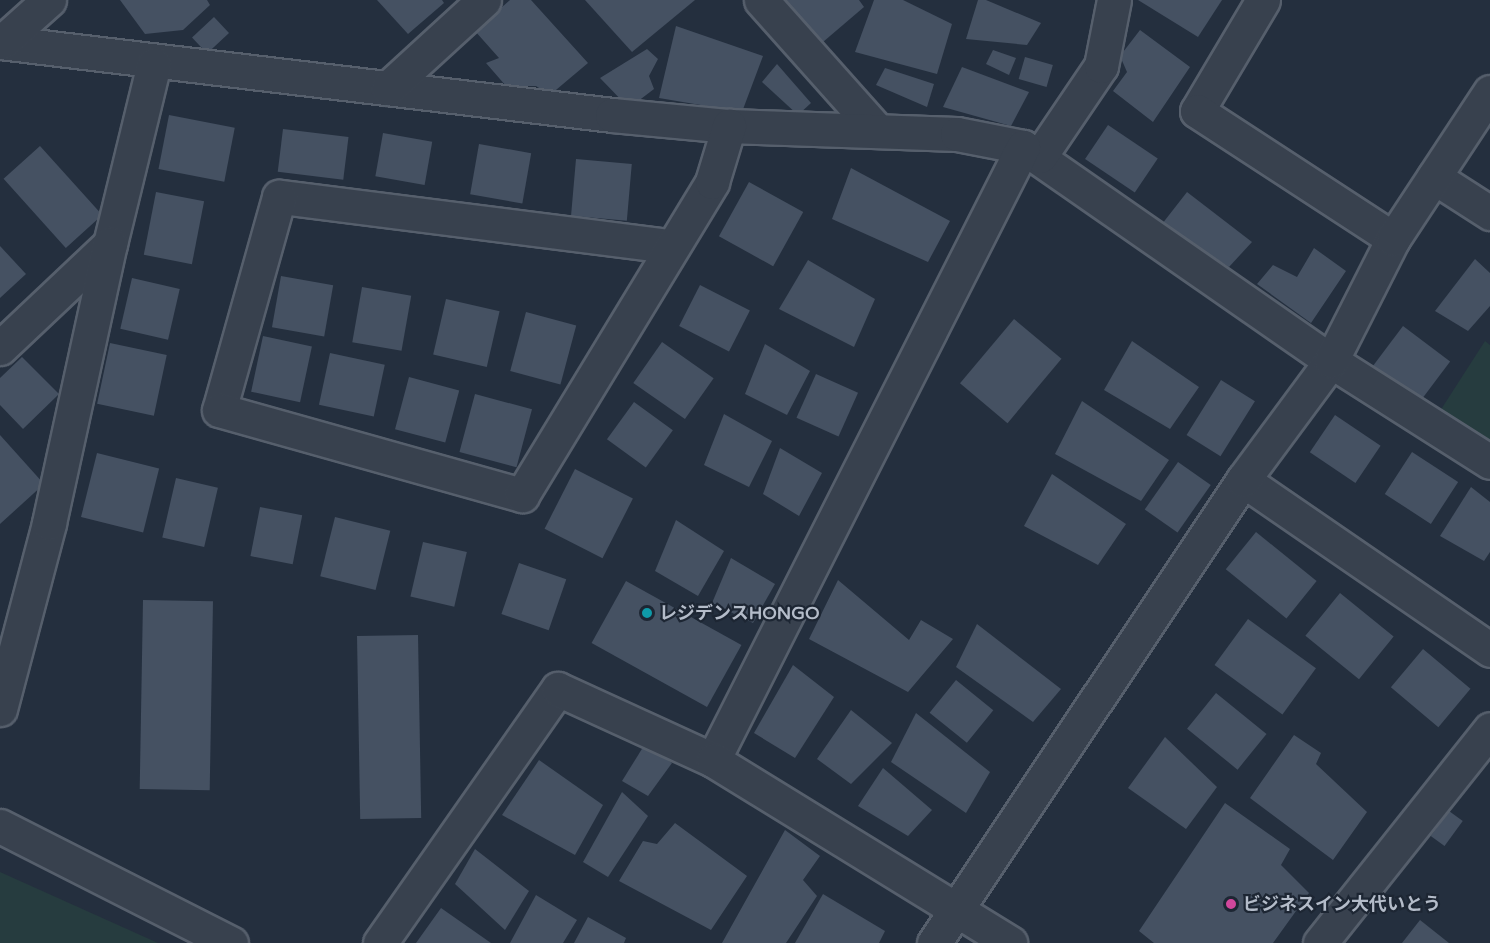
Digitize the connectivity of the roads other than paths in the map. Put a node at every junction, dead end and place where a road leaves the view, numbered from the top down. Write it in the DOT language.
graph roads {
  1 [pos="49,0"];
  2 [pos="484,0"];
  3 [pos="761,0"];
  4 [pos="1114,0"];
  5 [pos="1263,0"];
  6 [pos="1,42"];
  7 [pos="154,64"];
  8 [pos="388,88"];
  9 [pos="1490,92"];
  10 [pos="729,126"];
  11 [pos="876,129"];
  12 [pos="1032,151"];
  13 [pos="1434,177"];
  14 [pos="1490,213"];
  15 [pos="1393,239"];
  16 [pos="110,244"];
  17 [pos="669,246"];
  18 [pos="0,348"];
  19 [pos="1330,361"];
  20 [pos="1490,462"];
  21 [pos="1243,480"];
  22 [pos="1490,650"];
  23 [pos="0,709"];
  24 [pos="1490,729"];
  25 [pos="713,760"];
  26 [pos="0,826"];
  27 [pos="958,908"];
  28 [pos="231,943"];
  29 [pos="380,943"];
  30 [pos="934,943"];
  31 [pos="1010,943"];
  32 [pos="1320,943"];
  1 -- 6 [label="street"];
  2 -- 8 [label="street"];
  3 -- 11 [label="street"];
  4 -- 12 [label="street"];
  5 -- 15 [label="street"];
  6 -- 7 [label="street"];
  7 -- 8 [label="street"];
  7 -- 16 [label="street"];
  8 -- 10 [label="street"];
  9 -- 13 [label="street"];
  10 -- 11 [label="street"];
  10 -- 17 [label="street"];
  11 -- 12 [label="street"];
  12 -- 19 [label="street"];
  12 -- 25 [label="street"];
  13 -- 14 [label="street"];
  13 -- 15 [label="street"];
  15 -- 19 [label="street"];
  16 -- 18 [label="street"];
  16 -- 23 [label="street"];
  17 -- 17 [label="street"];
  19 -- 20 [label="street"];
  19 -- 21 [label="street"];
  21 -- 22 [label="street"];
  21 -- 27 [label="street"];
  24 -- 32 [label="street"];
  25 -- 27 [label="street"];
  25 -- 29 [label="street"];
  26 -- 28 [label="street"];
  27 -- 30 [label="street"];
  27 -- 31 [label="street"];
}
